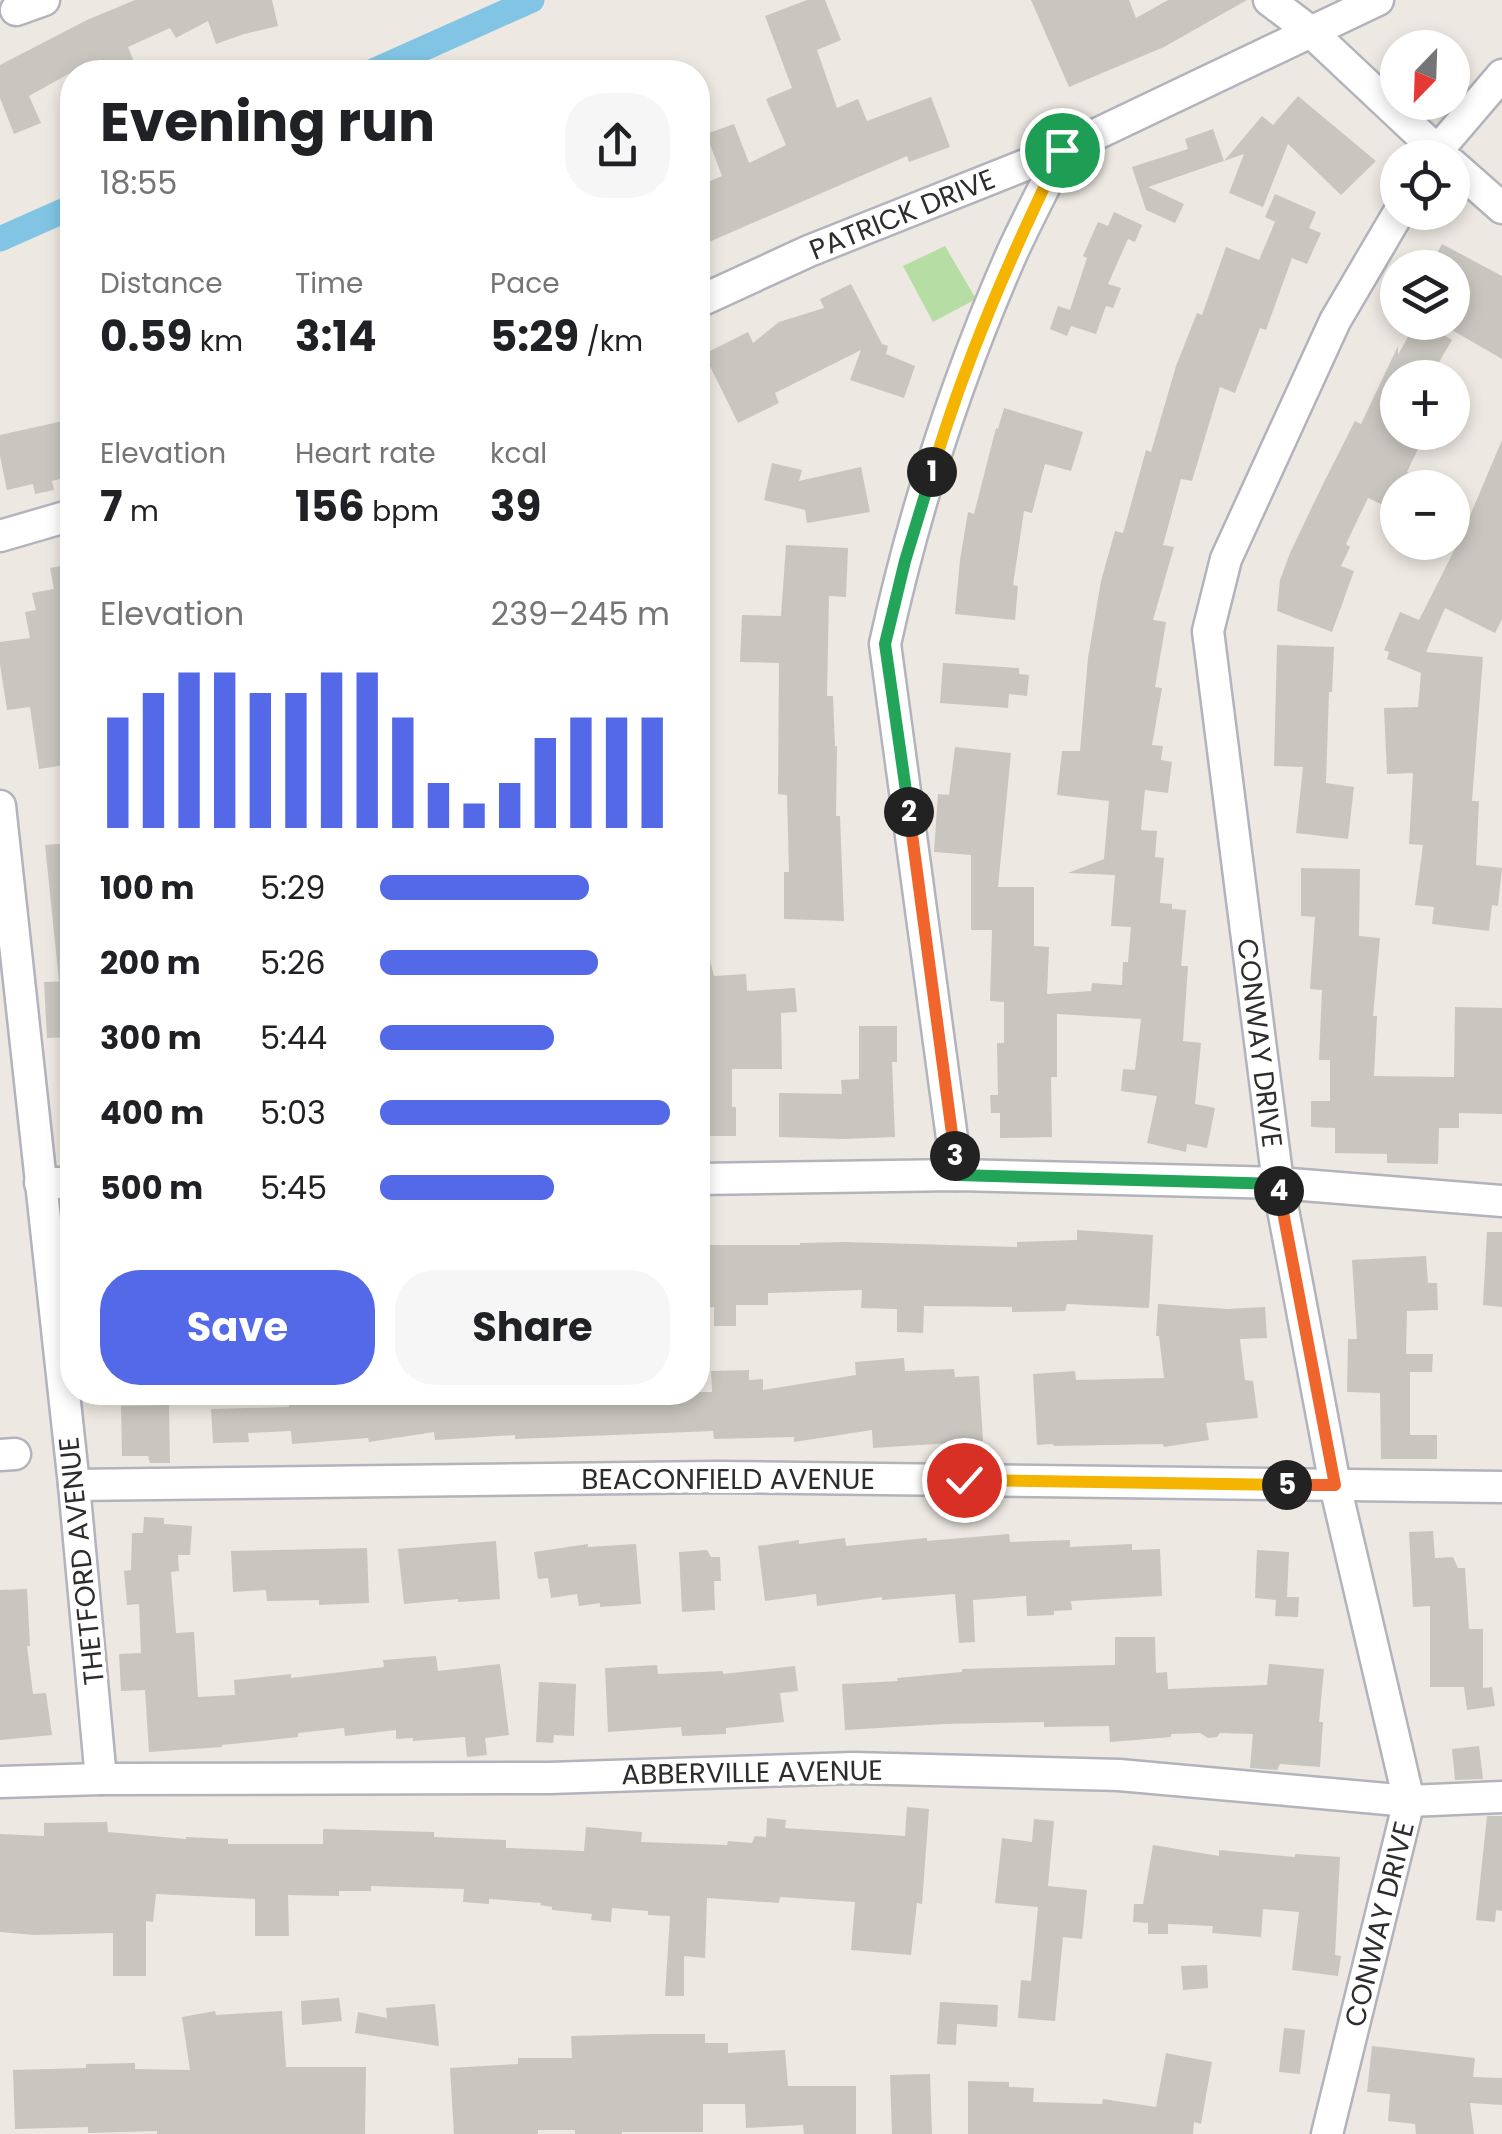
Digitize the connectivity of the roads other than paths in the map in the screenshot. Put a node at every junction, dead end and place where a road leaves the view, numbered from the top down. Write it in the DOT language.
graph roads {
  1 [pos="1269,0"];
  2 [pos="1378,0"];
  3 [pos="1311,32"];
  4 [pos="1502,75"];
  5 [pos="1423,140"];
  6 [pos="1454,140"];
  7 [pos="1062,150"];
  8 [pos="1470,181"];
  9 [pos="1502,208"];
  10 [pos="1388,230"];
  11 [pos="710,297"];
  12 [pos="60,519"];
  13 [pos="0,536"];
  14 [pos="0,806"];
  15 [pos="957,1175"];
  16 [pos="710,1179"];
  17 [pos="40,1183"];
  18 [pos="60,1183"];
  19 [pos="1278,1184"];
  20 [pos="1502,1201"];
  21 [pos="60,1360"];
  22 [pos="65,1405"];
  23 [pos="74,1484"];
  24 [pos="1335,1485"];
  25 [pos="1502,1488"];
  26 [pos="102,1779"];
  27 [pos="0,1782"];
  28 [pos="1502,1797"];
  29 [pos="1409,1801"];
  30 [pos="1327,2134"];
  1 -- 3 [label="street"];
  2 -- 3 [label="street, PATRICK DRIVE"];
  3 -- 5 [label="street"];
  3 -- 7 [label="street, PATRICK DRIVE"];
  4 -- 6 [label="street"];
  7 -- 11 [label="street, PATRICK DRIVE"];
  7 -- 15 [label="street"];
  8 -- 9 [label="street"];
  10 -- 19 [label="street, CONWAY DRIVE"];
  12 -- 13 [label="street"];
  14 -- 17 [label="street, THETFORD AVENUE"];
  15 -- 16 [label="street"];
  15 -- 19 [label="street"];
  17 -- 18 [label="street"];
  17 -- 21 [label="street, THETFORD AVENUE"];
  19 -- 20 [label="street"];
  19 -- 24 [label="street, CONWAY DRIVE"];
  22 -- 23 [label="street, THETFORD AVENUE"];
  23 -- 24 [label="street, BEACONFIELD AVENUE"];
  23 -- 26 [label="street, THETFORD AVENUE"];
  24 -- 25 [label="street, BEACONFIELD AVENUE"];
  24 -- 29 [label="street, CONWAY DRIVE"];
  26 -- 27 [label="street, ABBERVILLE AVENUE"];
  26 -- 29 [label="street, ABBERVILLE AVENUE"];
  28 -- 29 [label="street, ABBERVILLE AVENUE"];
  29 -- 30 [label="street, CONWAY DRIVE"];
}
